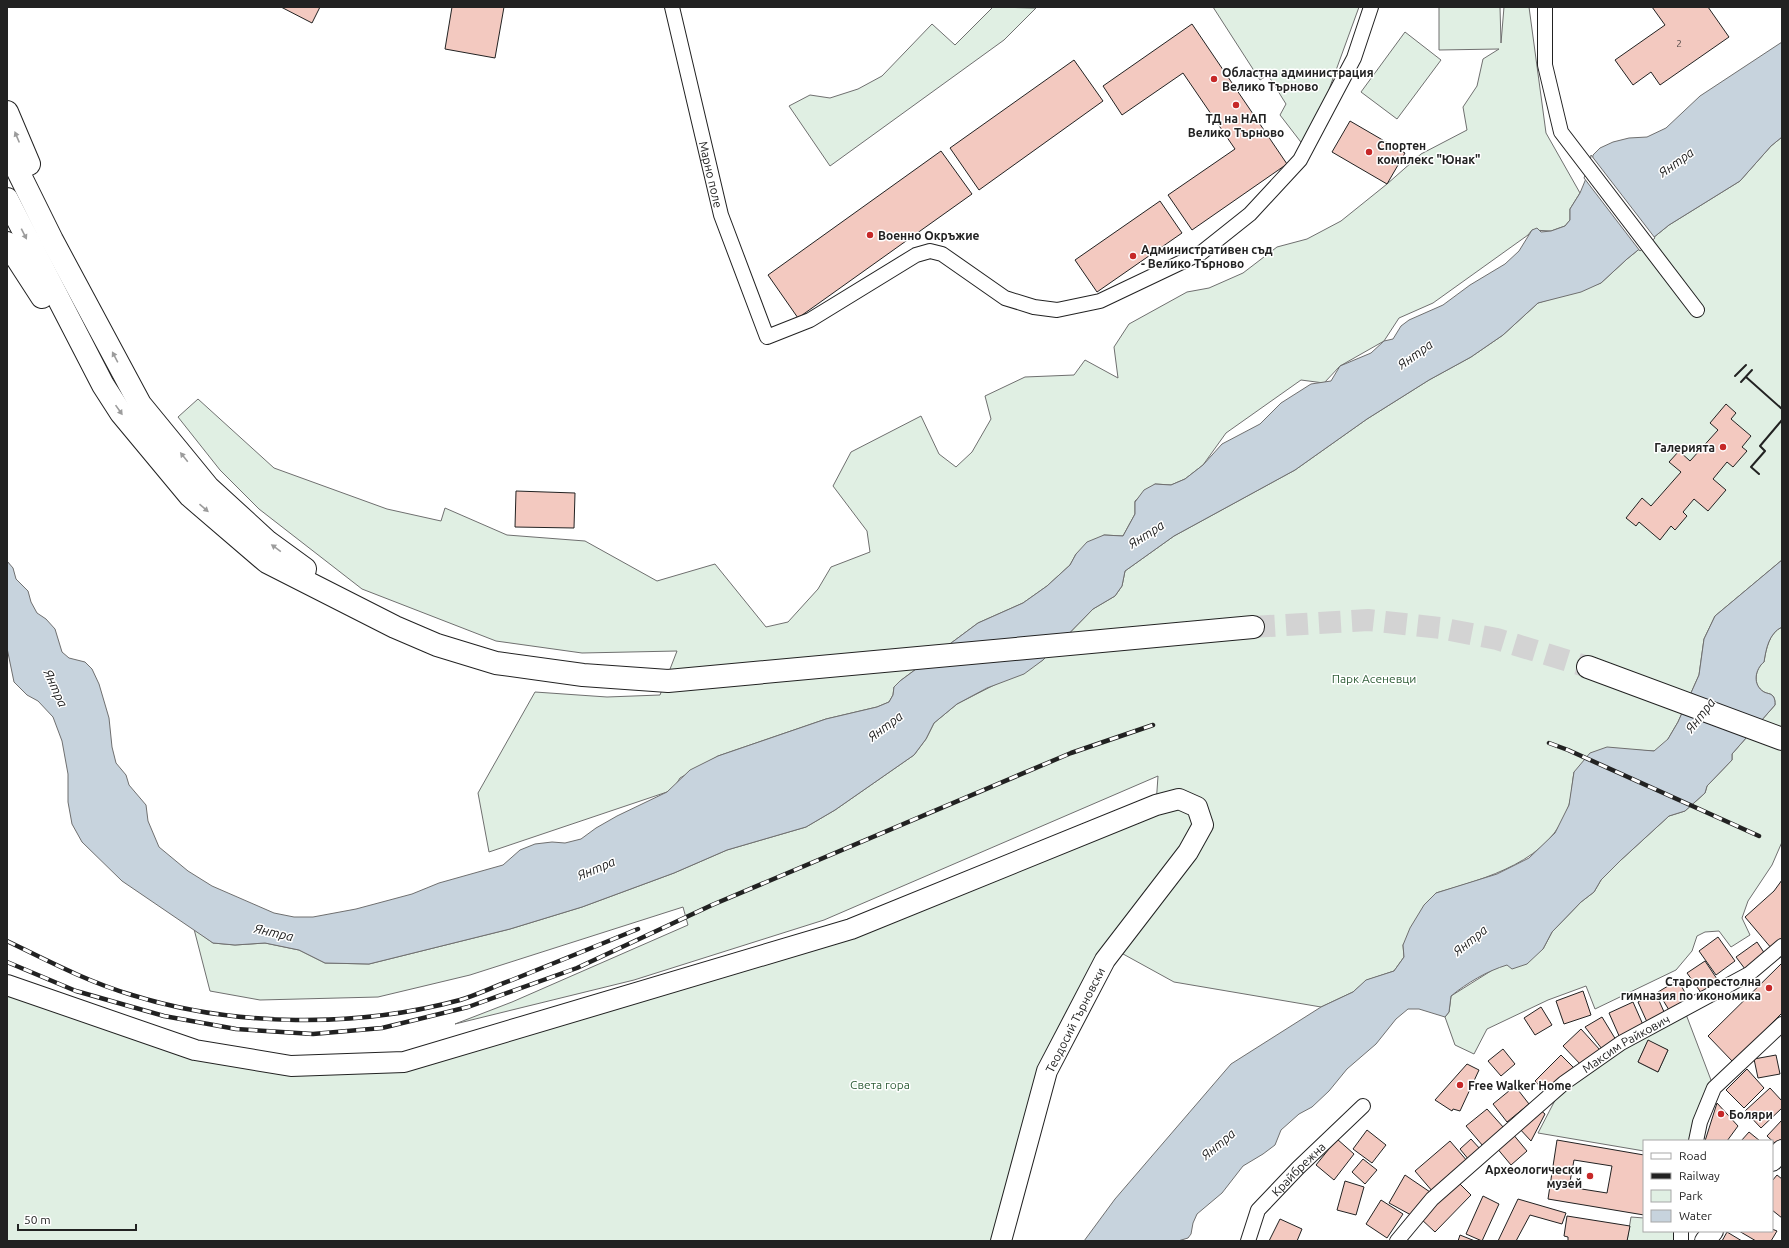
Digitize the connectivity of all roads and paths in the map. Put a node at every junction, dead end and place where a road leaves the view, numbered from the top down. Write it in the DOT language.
graph roads {
  1 [pos="672,7"];
  2 [pos="1371,7"];
  3 [pos="1545,7"];
  4 [pos="7,112"];
  5 [pos="7,149"];
  6 [pos="7,199"];
  7 [pos="52,240"];
  8 [pos="7,243"];
  9 [pos="1697,310"];
  10 [pos="103,385"];
  11 [pos="353,604"];
  12 [pos="1253,627"];
  13 [pos="1588,667"];
  14 [pos="1782,740"];
  15 [pos="1782,946"];
  16 [pos="7,985"];
  17 [pos="1782,1024"];
  18 [pos="1363,1106"];
  19 [pos="1696,1140"];
  20 [pos="1782,1150"];
  21 [pos="1773,1159"];
  22 [pos="1712,1232"];
  23 [pos="1001,1241"];
  24 [pos="1248,1241"];
  25 [pos="1397,1241"];
  26 [pos="1705,1241"];
  1 -- 2 [label="street, Марно поле"];
  3 -- 9 [label="street"];
  7 -- 4 [label="main road, one-way"];
  5 -- 7 [label="main road"];
  6 -- 10 [label="main road, one-way"];
  11 -- 7 [label="main road, one-way"];
  8 -- 10 [label="main road"];
  10 -- 11 [label="main road, one-way"];
  11 -- 12 [label="main road"];
  13 -- 14 [label="main road"];
  15 -- 25 [label="street, Максим Райкович"];
  16 -- 23 [label="street, Теодосий Търновски"];
  17 -- 19 [label="street"];
  18 -- 24 [label="street, Крайбрежна"];
  20 -- 21 [label="street"];
  22 -- 26 [label="street"];
}
